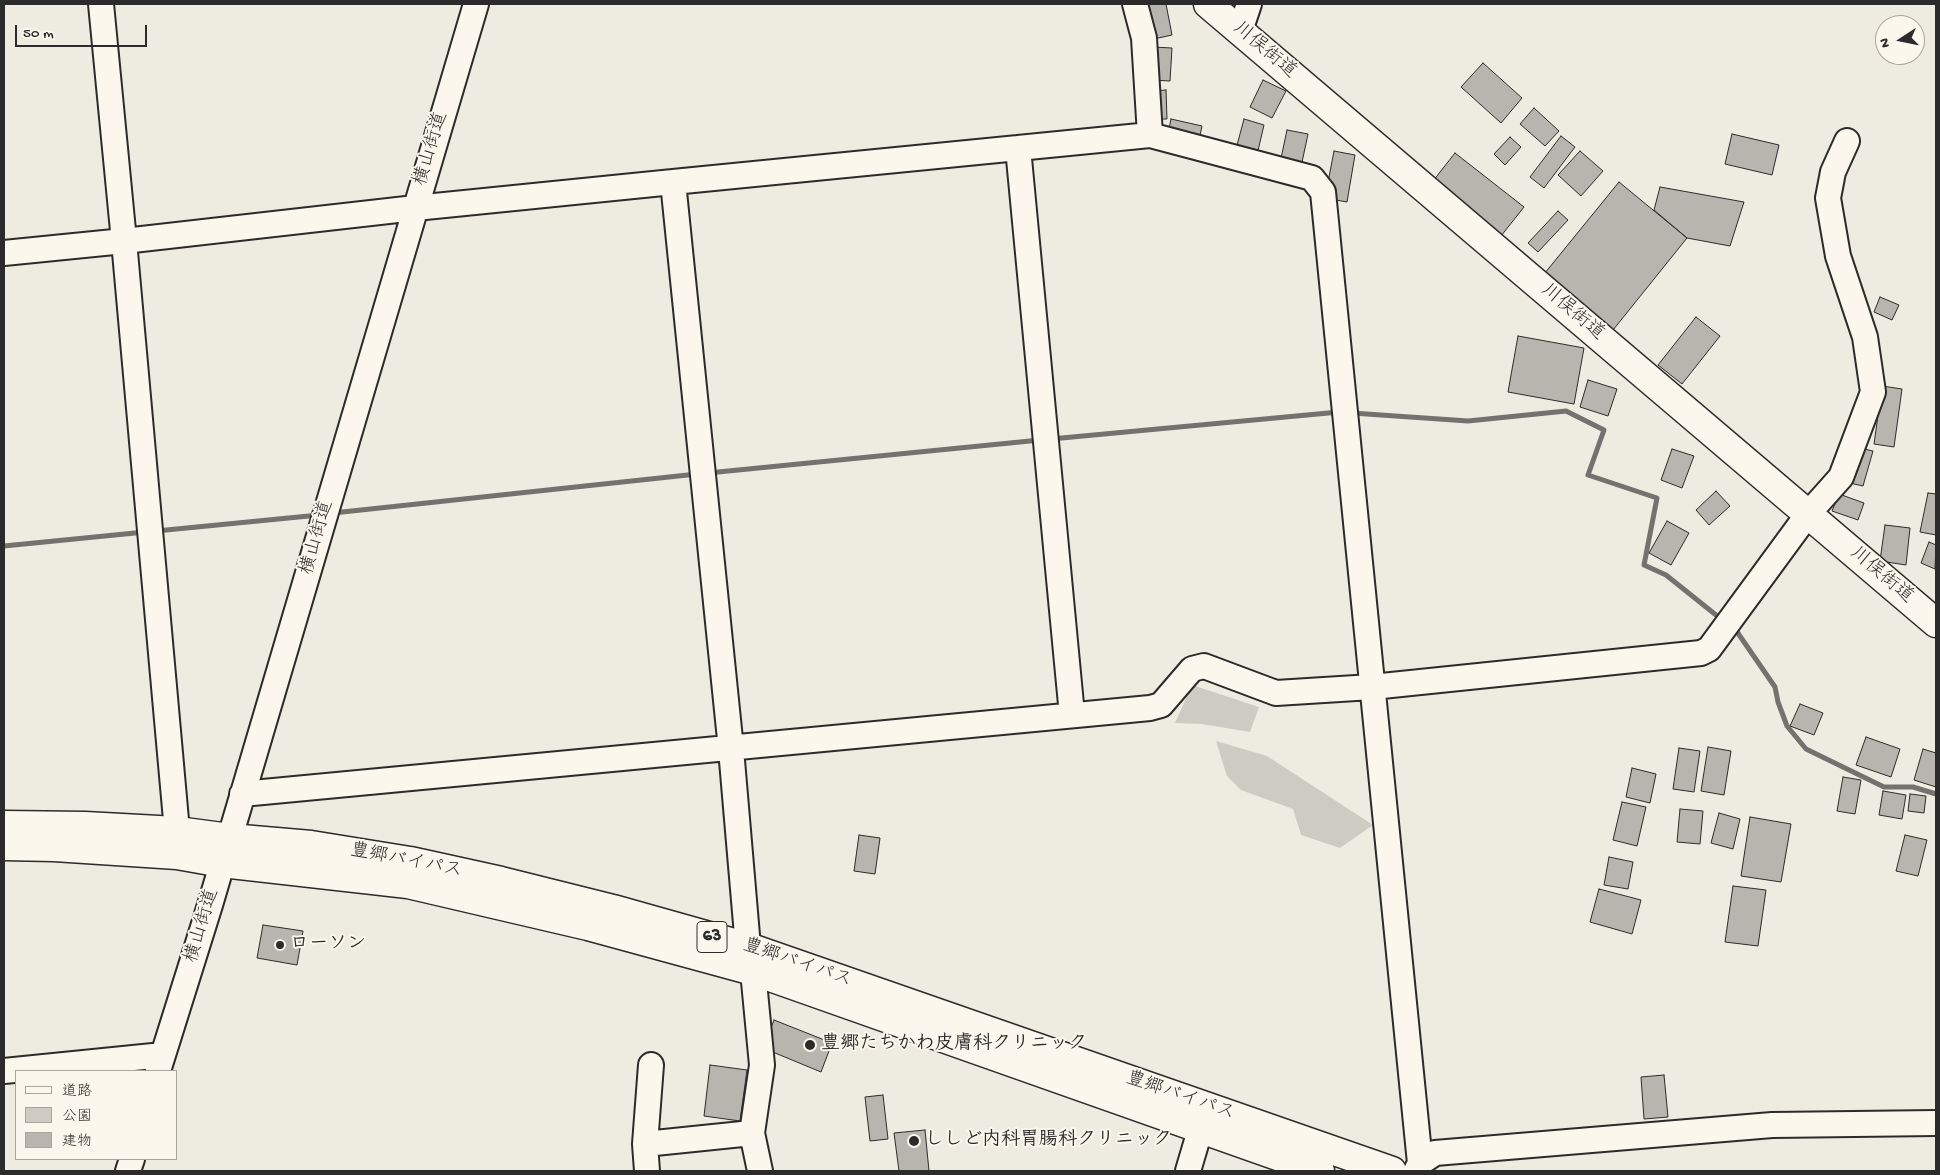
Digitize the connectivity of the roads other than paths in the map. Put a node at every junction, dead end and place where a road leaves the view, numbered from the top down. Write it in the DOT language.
graph roads {
  1 [pos="101,4"];
  2 [pos="476,4"];
  3 [pos="1135,4"];
  4 [pos="1208,4"];
  5 [pos="1249,4"];
  6 [pos="1240,31"];
  7 [pos="1150,135"];
  8 [pos="1847,141"];
  9 [pos="1018,148"];
  10 [pos="673,182"];
  11 [pos="415,208"];
  12 [pos="124,242"];
  13 [pos="4,253"];
  14 [pos="1808,514"];
  15 [pos="1936,623"];
  16 [pos="1372,687"];
  17 [pos="1072,715"];
  18 [pos="731,749"];
  19 [pos="242,794"];
  20 [pos="4,825"];
  21 [pos="177,843"];
  22 [pos="4,846"];
  23 [pos="226,851"];
  24 [pos="751,959"];
  25 [pos="161,1063"];
  26 [pos="651,1065"];
  27 [pos="24,1070"];
  28 [pos="1204,1118"];
  29 [pos="1936,1123"];
  30 [pos="752,1133"];
  31 [pos="645,1144"];
  32 [pos="1418,1167"];
  33 [pos="647,1171"];
  34 [pos="760,1171"];
  35 [pos="1188,1171"];
  36 [pos="1320,1171"];
  37 [pos="1392,1171"];
  1 -- 12 [label="street"];
  2 -- 11 [label="street, 横山街道"];
  3 -- 7 [label="street"];
  4 -- 6 [label="main road, 川俣街道"];
  5 -- 6 [label="street"];
  6 -- 14 [label="main road, 川俣街道"];
  7 -- 9 [label="street"];
  7 -- 16 [label="street"];
  8 -- 14 [label="street"];
  9 -- 10 [label="street"];
  9 -- 17 [label="street"];
  10 -- 11 [label="street"];
  10 -- 18 [label="street"];
  11 -- 12 [label="street"];
  11 -- 19 [label="street, 横山街道"];
  12 -- 13 [label="street"];
  12 -- 21 [label="street"];
  14 -- 15 [label="main road, 川俣街道"];
  14 -- 16 [label="street"];
  16 -- 17 [label="street"];
  16 -- 32 [label="street"];
  17 -- 18 [label="street"];
  18 -- 19 [label="street"];
  18 -- 24 [label="street"];
  19 -- 23 [label="street, 横山街道"];
  20 -- 21 [label="main road, 豊郷バイパス / 63"];
  21 -- 22 [label="main road, 豊郷バイパス / 63"];
  21 -- 23 [label="main road, 豊郷バイパス / 63"];
  23 -- 24 [label="main road, 豊郷バイパス / 63"];
  23 -- 25 [label="street, 横山街道"];
  24 -- 28 [label="main road, 豊郷バイパス / 63"];
  24 -- 30 [label="street"];
  25 -- 27 [label="street"];
  26 -- 31 [label="street"];
  28 -- 35 [label="street"];
  28 -- 36 [label="main road, 豊郷バイパス / 63"];
  28 -- 37 [label="main road, 豊郷バイパス / 63"];
  29 -- 32 [label="street"];
  30 -- 31 [label="street"];
  30 -- 34 [label="street"];
  31 -- 33 [label="street"];
}
